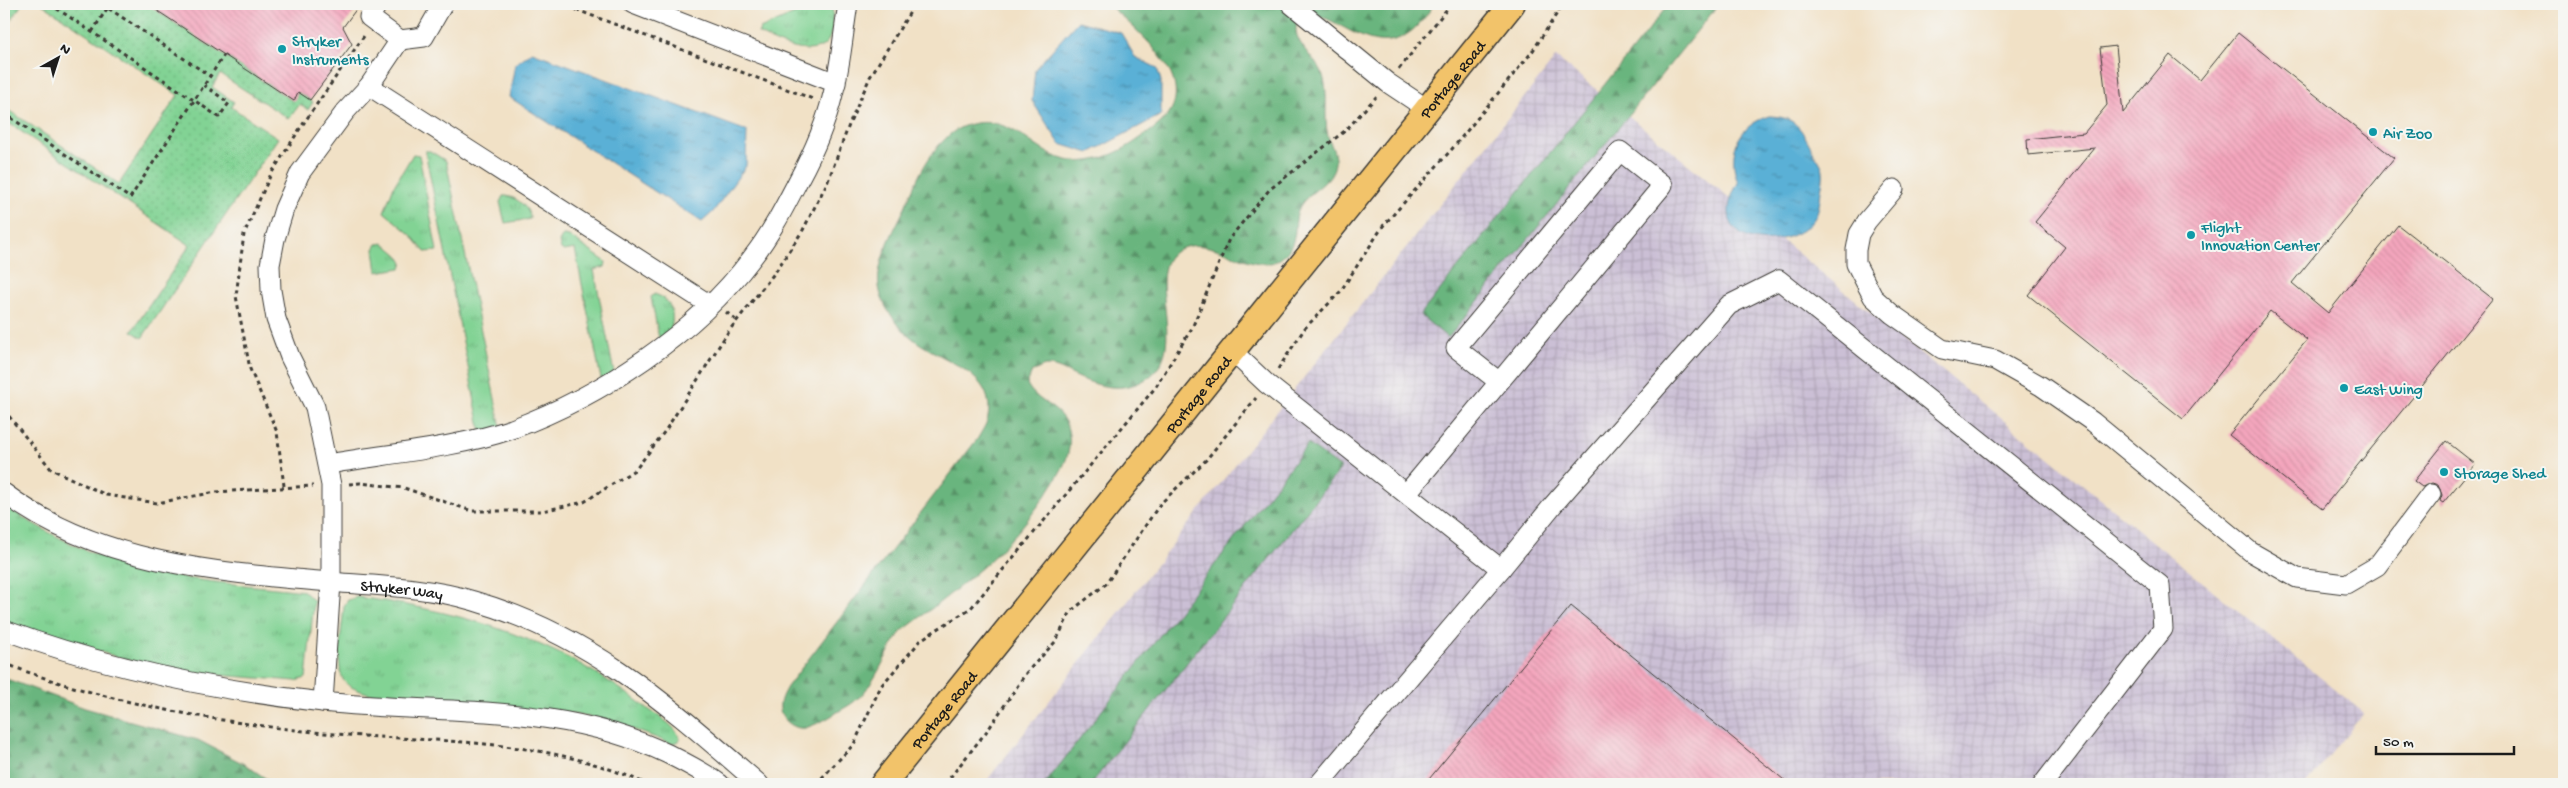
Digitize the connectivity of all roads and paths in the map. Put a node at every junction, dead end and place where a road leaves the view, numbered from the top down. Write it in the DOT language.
graph roads {
  1 [pos="50,4"];
  2 [pos="102,4"];
  3 [pos="378,4"];
  4 [pos="443,4"];
  5 [pos="560,4"];
  6 [pos="633,4"];
  7 [pos="848,4"];
  8 [pos="915,4"];
  9 [pos="1291,4"];
  10 [pos="1451,4"];
  11 [pos="1512,4"];
  12 [pos="108,6"];
  13 [pos="92,32"];
  14 [pos="400,40"];
  15 [pos="224,55"];
  16 [pos="210,76"];
  17 [pos="836,82"];
  18 [pos="1388,83"];
  19 [pos="204,85"];
  20 [pos="369,86"];
  21 [pos="194,100"];
  22 [pos="816,100"];
  23 [pos="1427,109"];
  24 [pos="4,113"];
  25 [pos="1894,188"];
  26 [pos="718,308"];
  27 [pos="737,321"];
  28 [pos="1232,351"];
  29 [pos="1498,381"];
  30 [pos="4,410"];
  31 [pos="328,464"];
  32 [pos="331,485"];
  33 [pos="4,492"];
  34 [pos="1407,493"];
  35 [pos="2431,494"];
  36 [pos="1501,568"];
  37 [pos="331,582"];
  38 [pos="4,630"];
  39 [pos="4,663"];
  40 [pos="324,702"];
  41 [pos="646,784"];
  42 [pos="720,784"];
  43 [pos="759,784"];
  44 [pos="816,784"];
  45 [pos="883,784"];
  46 [pos="1319,784"];
  47 [pos="2043,784"];
  1 -- 13 [label="path"];
  2 -- 12 [label="path"];
  3 -- 14 [label="street"];
  4 -- 14 [label="street"];
  5 -- 22 [label="path"];
  6 -- 17 [label="street"];
  7 -- 17 [label="street"];
  8 -- 27 [label="path"];
  9 -- 18 [label="street"];
  10 -- 18 [label="path"];
  11 -- 23 [label="main road, Portage Road"];
  12 -- 13 [label="path"];
  12 -- 16 [label="path"];
  13 -- 21 [label="path"];
  14 -- 20 [label="street"];
  15 -- 16 [label="path"];
  16 -- 19 [label="path"];
  17 -- 26 [label="street"];
  18 -- 23 [label="street"];
  18 -- 44 [label="path"];
  19 -- 21 [label="path"];
  19 -- 21 [label="path"];
  20 -- 26 [label="street"];
  20 -- 31 [label="street"];
  21 -- 24 [label="path"];
  23 -- 28 [label="main road, Portage Road"];
  25 -- 35 [label="street"];
  26 -- 27 [label="path"];
  26 -- 31 [label="street"];
  27 -- 32 [label="path"];
  28 -- 34 [label="street"];
  28 -- 45 [label="main road, Portage Road"];
  29 -- 29 [label="street"];
  29 -- 34 [label="street"];
  30 -- 32 [label="path"];
  31 -- 32 [label="street"];
  32 -- 37 [label="street"];
  33 -- 37 [label="street, Stryker Way"];
  34 -- 36 [label="street"];
  36 -- 46 [label="street"];
  36 -- 47 [label="street"];
  37 -- 40 [label="street"];
  37 -- 43 [label="street, Stryker Way"];
  38 -- 40 [label="street"];
  39 -- 41 [label="path"];
  40 -- 42 [label="street"];
}
